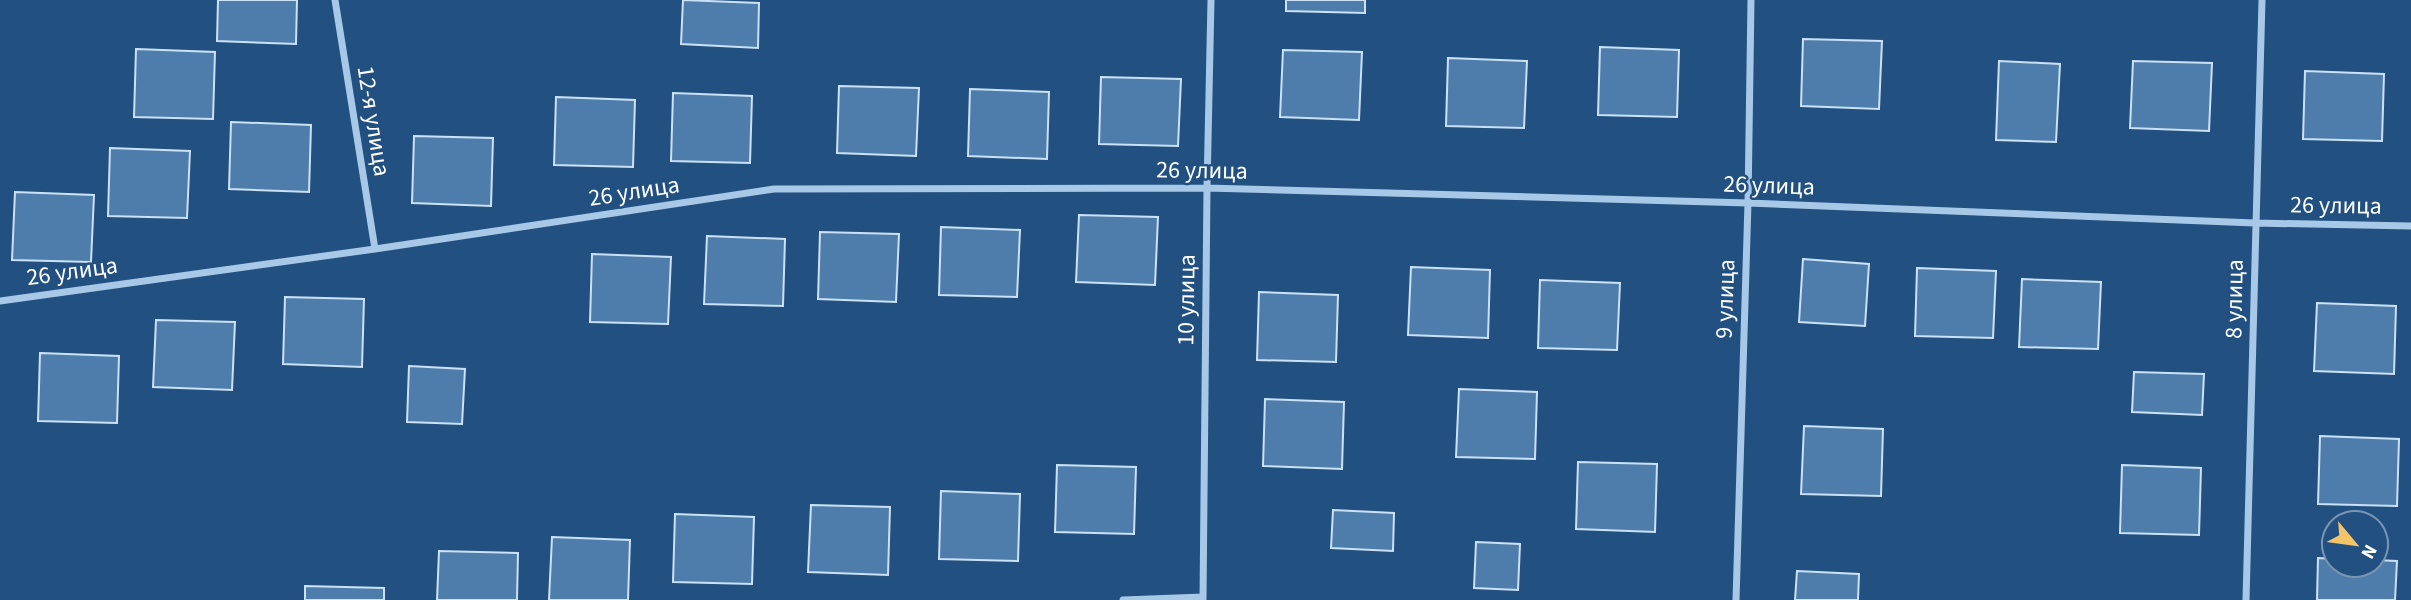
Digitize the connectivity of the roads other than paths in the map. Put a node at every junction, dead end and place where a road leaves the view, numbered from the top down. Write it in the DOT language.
graph roads {
  1 [pos="335,0"];
  2 [pos="1211,0"];
  3 [pos="1751,0"];
  4 [pos="2262,0"];
  5 [pos="1207,188"];
  6 [pos="1748,203"];
  7 [pos="2255,223"];
  8 [pos="2411,226"];
  9 [pos="375,249"];
  10 [pos="0,301"];
  11 [pos="1203,599"];
  12 [pos="1123,600"];
  13 [pos="1736,600"];
  14 [pos="2246,600"];
  1 -- 9 [label="street, 12-я улица"];
  2 -- 5 [label="street, 10 улица"];
  3 -- 6 [label="street, 9 улица"];
  4 -- 7 [label="street, 8 улица"];
  5 -- 6 [label="street, 26 улица"];
  5 -- 9 [label="street, 26 улица"];
  5 -- 11 [label="street, 10 улица"];
  6 -- 7 [label="street, 26 улица"];
  6 -- 13 [label="street, 9 улица"];
  7 -- 8 [label="street, 26 улица"];
  7 -- 14 [label="street, 8 улица"];
  9 -- 10 [label="street, 26 улица"];
  11 -- 12 [label="street"];
}
